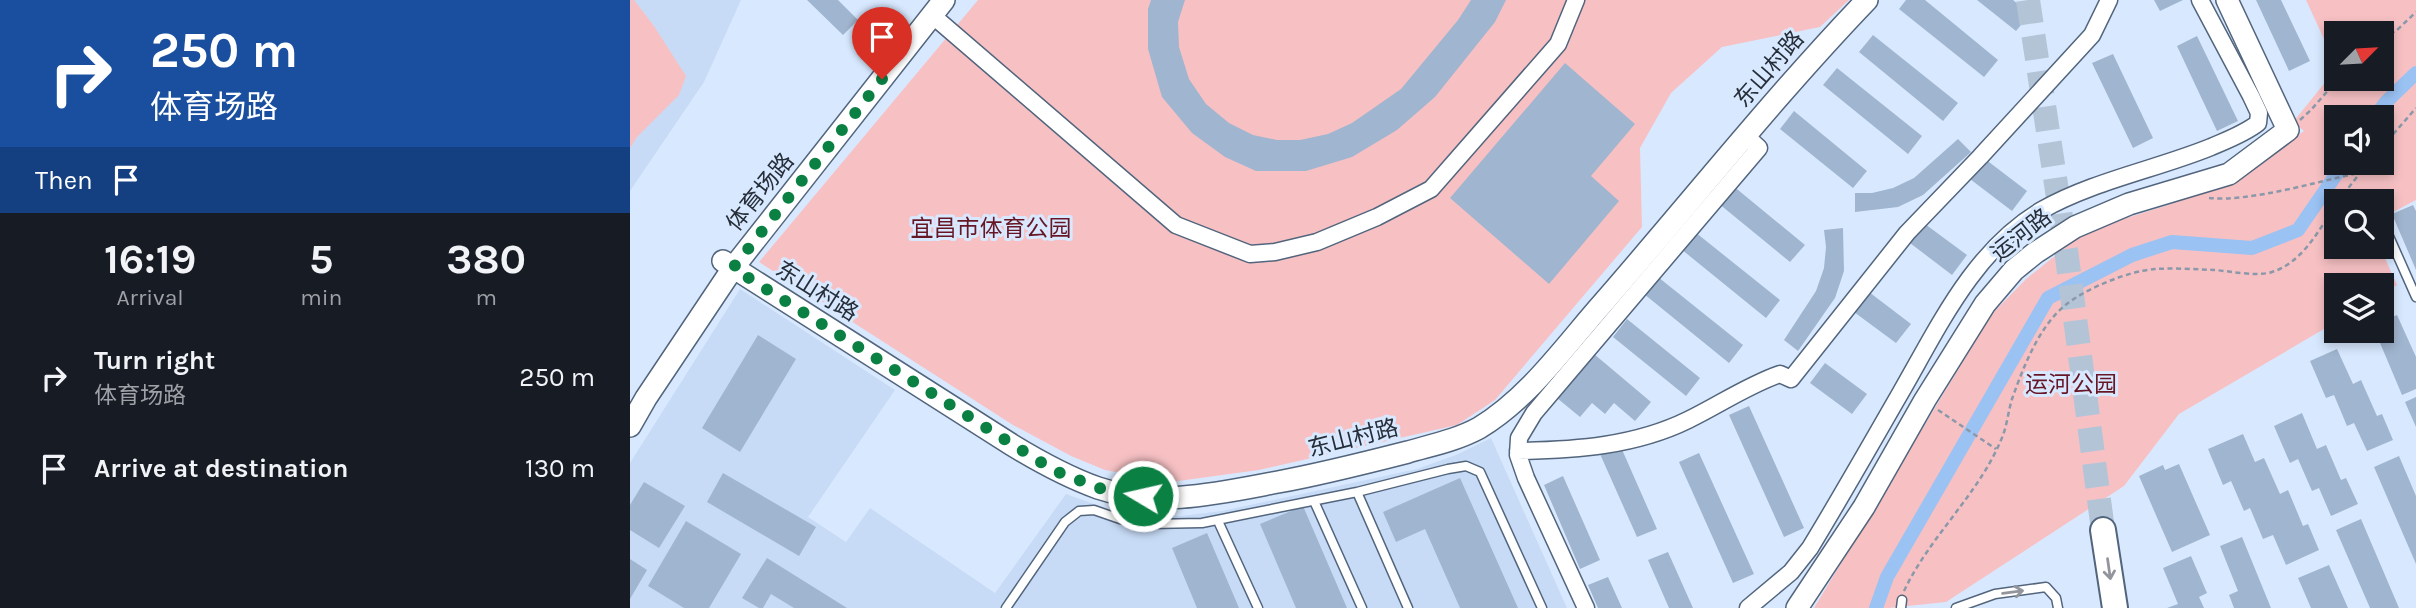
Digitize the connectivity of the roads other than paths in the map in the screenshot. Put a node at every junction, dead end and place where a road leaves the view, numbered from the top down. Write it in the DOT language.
graph roads {
  1 [pos="1576,0"];
  2 [pos="1867,0"];
  3 [pos="2109,0"];
  4 [pos="2200,0"];
  5 [pos="2227,0"];
  6 [pos="936,5"];
  7 [pos="1746,136"];
  8 [pos="2394,248"];
  9 [pos="728,265"];
  10 [pos="2416,297"];
  11 [pos="630,399"];
  12 [pos="630,426"];
  13 [pos="1518,450"];
  14 [pos="1357,492"];
  15 [pos="1314,501"];
  16 [pos="1219,521"];
  17 [pos="2103,530"];
  18 [pos="1006,608"];
  19 [pos="1258,608"];
  20 [pos="1362,608"];
  21 [pos="1408,608"];
  22 [pos="1542,608"];
  23 [pos="1586,608"];
  24 [pos="1748,608"];
  25 [pos="1797,608"];
  26 [pos="1956,608"];
  27 [pos="2058,608"];
  28 [pos="2115,608"];
  1 -- 6 [label="street"];
  2 -- 7 [label="street, 东山村路"];
  3 -- 13 [label="street"];
  4 -- 24 [label="street"];
  5 -- 25 [label="street, 运河路"];
  6 -- 9 [label="street, 体育场路"];
  7 -- 9 [label="street, 东山村路"];
  7 -- 13 [label="street"];
  8 -- 10 [label="lane"];
  9 -- 11 [label="street, 体育场路"];
  9 -- 12 [label="street, 体育场路"];
  13 -- 23 [label="street"];
  14 -- 15 [label="lane"];
  14 -- 21 [label="lane"];
  14 -- 22 [label="lane"];
  15 -- 16 [label="lane"];
  15 -- 20 [label="lane"];
  16 -- 18 [label="lane"];
  16 -- 19 [label="lane"];
  17 -- 28 [label="main road, one-way"];
  26 -- 27 [label="lane, one-way"];
}
